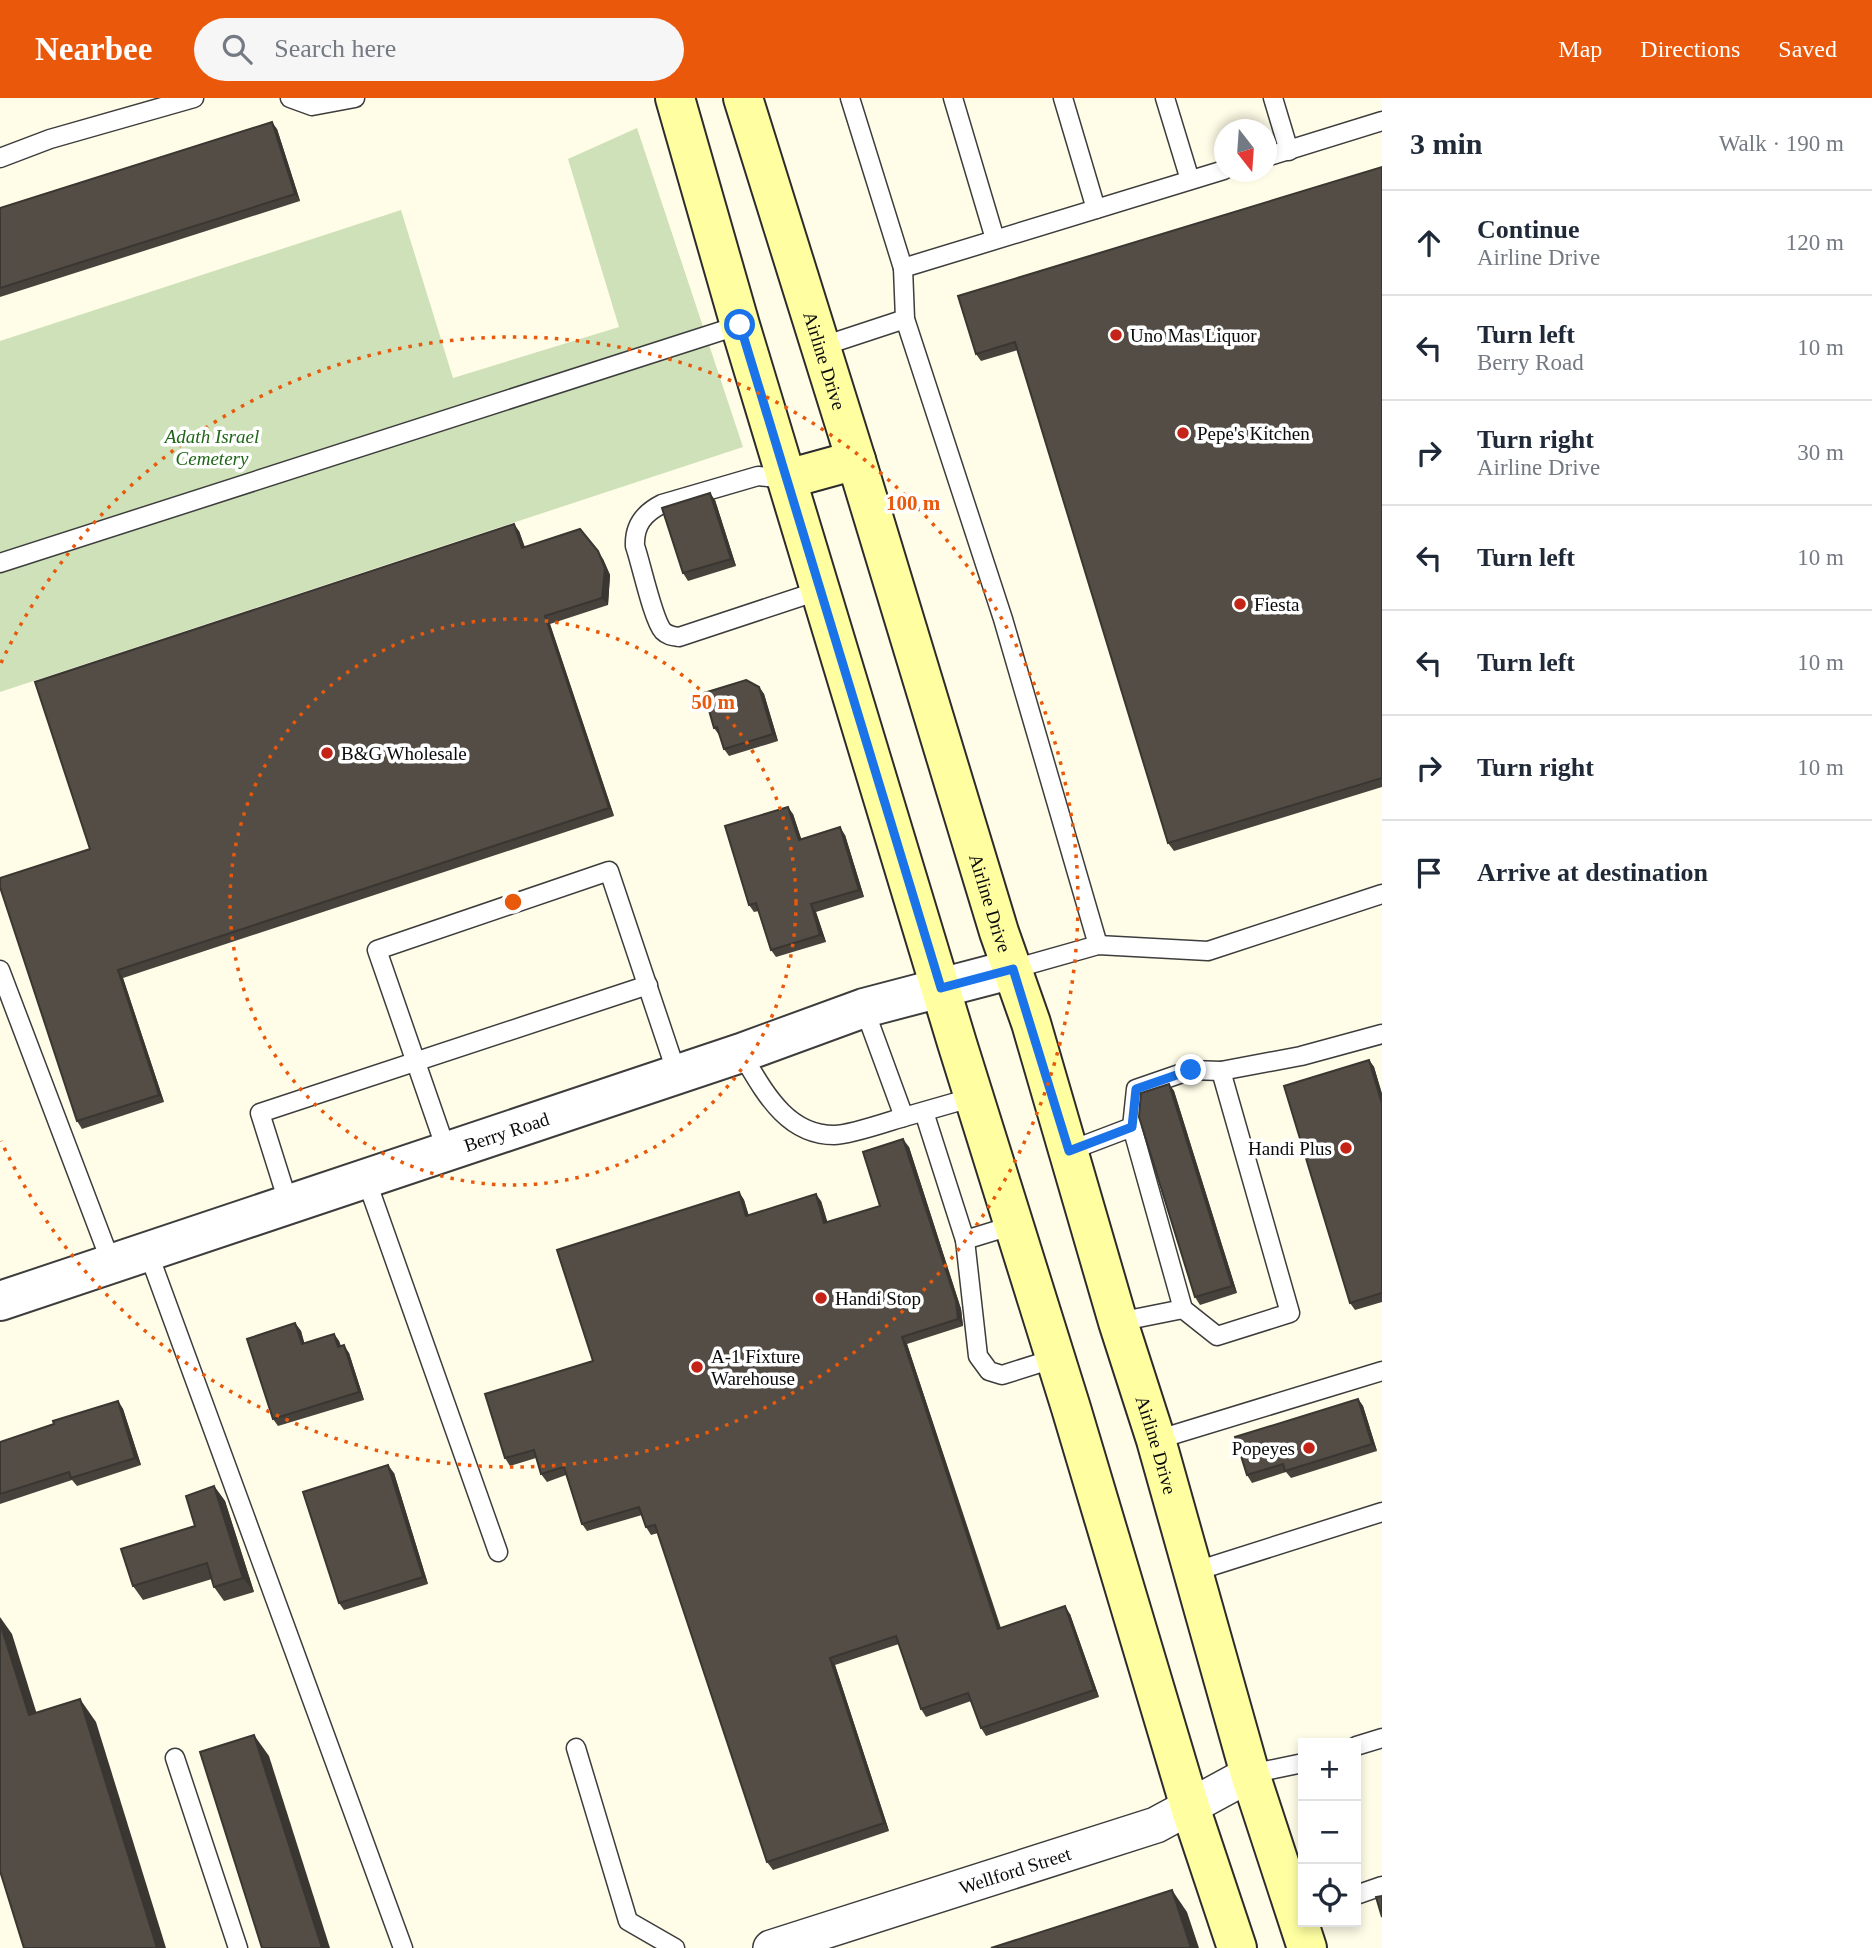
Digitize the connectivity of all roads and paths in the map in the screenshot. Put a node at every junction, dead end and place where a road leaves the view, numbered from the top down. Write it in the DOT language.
graph roads {
  1 [pos="194,98"];
  2 [pos="290,98"];
  3 [pos="355,98"];
  4 [pos="675,98"];
  5 [pos="743,98"];
  6 [pos="850,98"];
  7 [pos="953,98"];
  8 [pos="1063,98"];
  9 [pos="1165,98"];
  10 [pos="1273,98"];
  11 [pos="1382,121"];
  12 [pos="1289,151"];
  13 [pos="1277,154"];
  14 [pos="0,158"];
  15 [pos="1214,173"];
  16 [pos="1190,180"];
  17 [pos="1096,209"];
  18 [pos="995,239"];
  19 [pos="904,268"];
  20 [pos="905,319"];
  21 [pos="740,325"];
  22 [pos="820,347"];
  23 [pos="856,460"];
  24 [pos="788,480"];
  25 [pos="0,563"];
  26 [pos="821,590"];
  27 [pos="1382,894"];
  28 [pos="1098,945"];
  29 [pos="1013,969"];
  30 [pos="0,970"];
  31 [pos="648,985"];
  32 [pos="941,988"];
  33 [pos="864,1008"];
  34 [pos="1382,1034"];
  35 [pos="741,1053"];
  36 [pos="415,1062"];
  37 [pos="1221,1071"];
  38 [pos="677,1074"];
  39 [pos="974,1097"];
  40 [pos="924,1112"];
  41 [pos="904,1118"];
  42 [pos="1132,1127"];
  43 [pos="1069,1151"];
  44 [pos="447,1152"];
  45 [pos="366,1179"];
  46 [pos="289,1205"];
  47 [pos="1014,1225"];
  48 [pos="965,1240"];
  49 [pos="148,1252"];
  50 [pos="112,1265"];
  51 [pos="0,1301"];
  52 [pos="1183,1309"];
  53 [pos="1118,1322"];
  54 [pos="1056,1358"];
  55 [pos="1382,1371"];
  56 [pos="1156,1440"];
  57 [pos="1382,1512"];
  58 [pos="498,1552"];
  59 [pos="1193,1572"];
  60 [pos="1382,1738"];
  61 [pos="1361,1744"];
  62 [pos="576,1748"];
  63 [pos="175,1758"];
  64 [pos="1298,1764"];
  65 [pos="1250,1774"];
  66 [pos="1190,1807"];
  67 [pos="1382,1886"];
  68 [pos="1361,1893"];
  69 [pos="1298,1912"];
  70 [pos="238,1948"];
  71 [pos="403,1948"];
  72 [pos="675,1948"];
  73 [pos="771,1948"];
  74 [pos="1237,1948"];
  1 -- 14 [label="lane"];
  2 -- 3 [label="lane"];
  4 -- 21 [label="main road"];
  5 -- 22 [label="main road, Airline Drive"];
  6 -- 19 [label="lane"];
  7 -- 18 [label="lane"];
  8 -- 17 [label="lane"];
  9 -- 16 [label="lane"];
  10 -- 12 [label="lane"];
  11 -- 12 [label="lane"];
  12 -- 13 [label="lane"];
  15 -- 16 [label="lane"];
  16 -- 17 [label="lane"];
  17 -- 18 [label="lane"];
  18 -- 19 [label="lane"];
  19 -- 20 [label="lane"];
  20 -- 22 [label="lane"];
  20 -- 28 [label="lane"];
  21 -- 24 [label="main road"];
  21 -- 25 [label="lane"];
  22 -- 23 [label="main road, Airline Drive"];
  23 -- 24 [label="main road"];
  23 -- 29 [label="main road, Airline Drive"];
  24 -- 26 [label="main road"];
  24 -- 26 [label="lane"];
  26 -- 32 [label="main road"];
  27 -- 28 [label="lane"];
  28 -- 29 [label="lane"];
  29 -- 32 [label="street, Berry Road"];
  29 -- 43 [label="main road, Airline Drive"];
  30 -- 50 [label="lane"];
  31 -- 36 [label="lane"];
  31 -- 36 [label="lane"];
  31 -- 38 [label="lane"];
  32 -- 33 [label="street, Berry Road"];
  32 -- 39 [label="main road"];
  33 -- 35 [label="street, Berry Road"];
  33 -- 41 [label="lane"];
  34 -- 37 [label="lane"];
  35 -- 38 [label="street, Berry Road"];
  35 -- 41 [label="lane"];
  36 -- 44 [label="lane"];
  36 -- 46 [label="lane"];
  37 -- 42 [label="lane"];
  37 -- 52 [label="lane"];
  38 -- 44 [label="street, Berry Road"];
  39 -- 40 [label="lane"];
  39 -- 47 [label="main road"];
  40 -- 41 [label="lane"];
  40 -- 48 [label="lane"];
  42 -- 43 [label="lane"];
  42 -- 52 [label="lane"];
  43 -- 53 [label="main road, Airline Drive"];
  44 -- 45 [label="street, Berry Road"];
  45 -- 46 [label="street, Berry Road"];
  45 -- 58 [label="lane"];
  46 -- 49 [label="street, Berry Road"];
  47 -- 48 [label="lane"];
  47 -- 54 [label="main road"];
  48 -- 54 [label="lane"];
  49 -- 50 [label="street, Berry Road"];
  49 -- 71 [label="lane"];
  50 -- 51 [label="street, Berry Road"];
  52 -- 53 [label="lane"];
  53 -- 56 [label="main road, Airline Drive"];
  54 -- 66 [label="main road"];
  55 -- 56 [label="lane"];
  56 -- 59 [label="main road, Airline Drive"];
  57 -- 59 [label="lane"];
  59 -- 65 [label="main road, Airline Drive"];
  60 -- 61 [label="lane"];
  62 -- 72 [label="lane"];
  63 -- 70 [label="lane"];
  64 -- 65 [label="lane"];
  65 -- 66 [label="street, Wellford Street"];
  65 -- 69 [label="main road, Airline Drive"];
  66 -- 73 [label="street, Wellford Street"];
  66 -- 74 [label="main road"];
  67 -- 68 [label="lane"];
}
